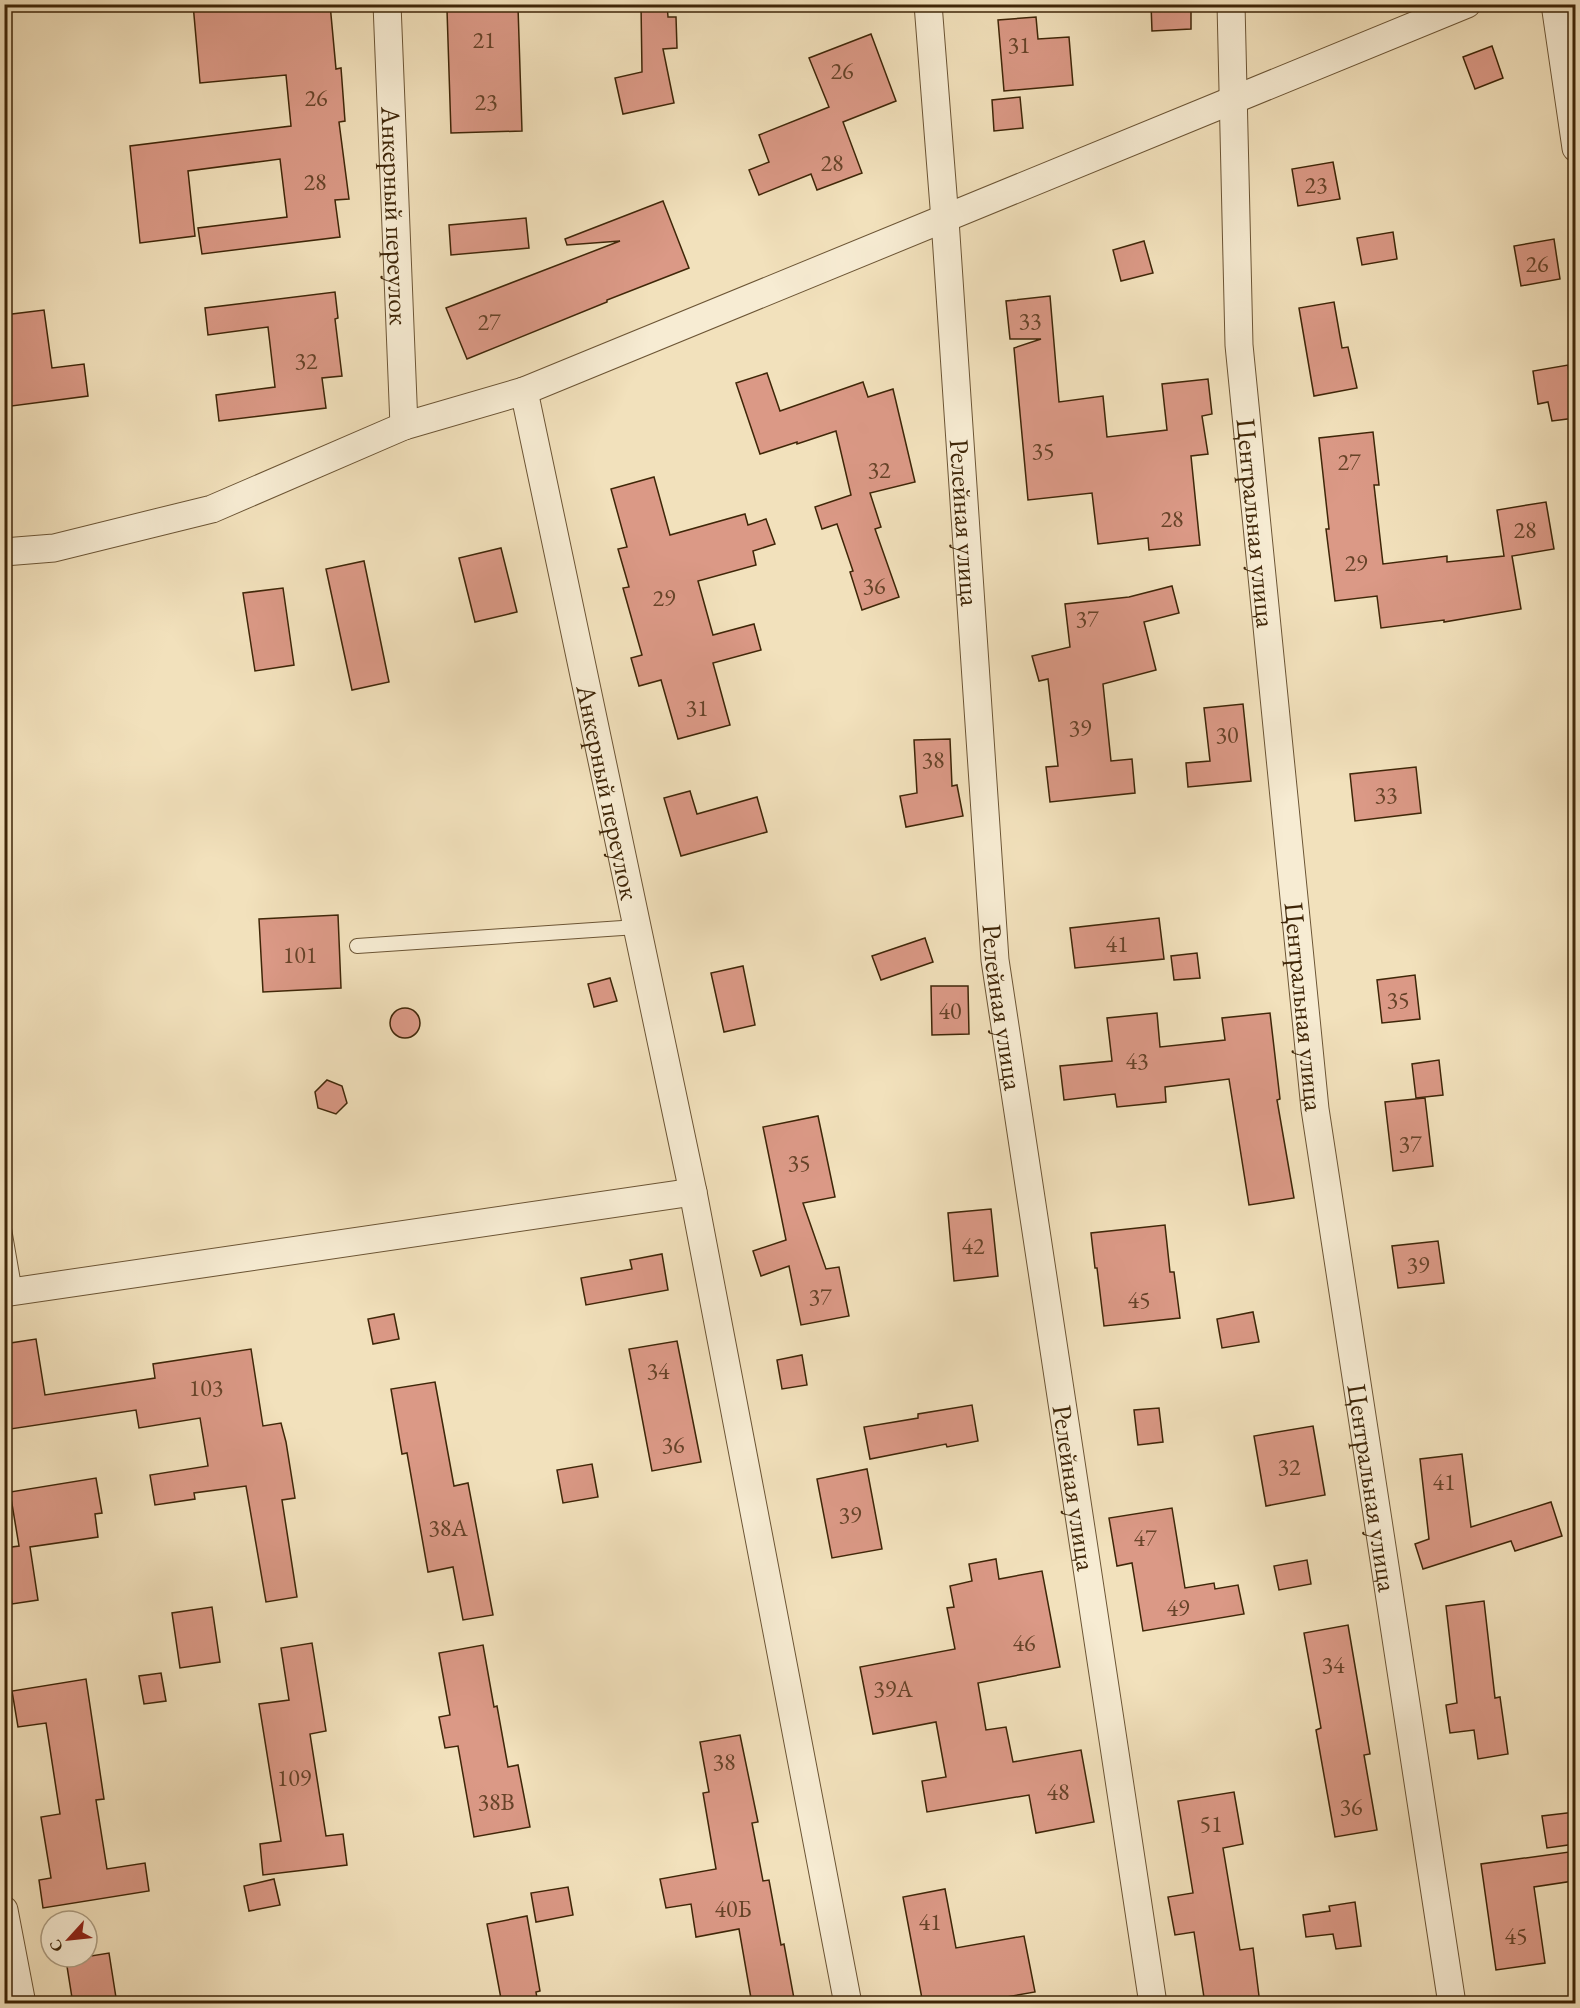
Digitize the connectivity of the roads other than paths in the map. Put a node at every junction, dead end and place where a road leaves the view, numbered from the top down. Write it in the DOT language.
graph roads {
  1 [pos="387,4"];
  2 [pos="928,4"];
  3 [pos="1231,4"];
  4 [pos="1467,4"];
  5 [pos="1555,4"];
  6 [pos="1233,102"];
  7 [pos="1575,148"];
  8 [pos="945,220"];
  9 [pos="524,391"];
  10 [pos="404,426"];
  11 [pos="4,552"];
  12 [pos="637,927"];
  13 [pos="357,946"];
  14 [pos="693,1192"];
  15 [pos="4,1229"];
  16 [pos="10,1292"];
  17 [pos="4,1910"];
  18 [pos="22,2004"];
  19 [pos="848,2004"];
  20 [pos="1153,2004"];
  21 [pos="1452,2004"];
  1 -- 10 [label="street, Анкерный переулок"];
  2 -- 8 [label="street, Релейная улица"];
  3 -- 6 [label="street, Центральная улица"];
  4 -- 6 [label="street"];
  5 -- 7 [label="street"];
  6 -- 8 [label="street"];
  6 -- 21 [label="street, Центральная улица"];
  8 -- 9 [label="street"];
  8 -- 20 [label="street, Релейная улица"];
  9 -- 10 [label="street"];
  9 -- 12 [label="street, Анкерный переулок"];
  10 -- 11 [label="street"];
  12 -- 13 [label="lane"];
  12 -- 14 [label="street, Анкерный переулок"];
  14 -- 16 [label="street"];
  14 -- 19 [label="street, Анкерный переулок"];
  15 -- 16 [label="lane"];
  17 -- 18 [label="street"];
}
